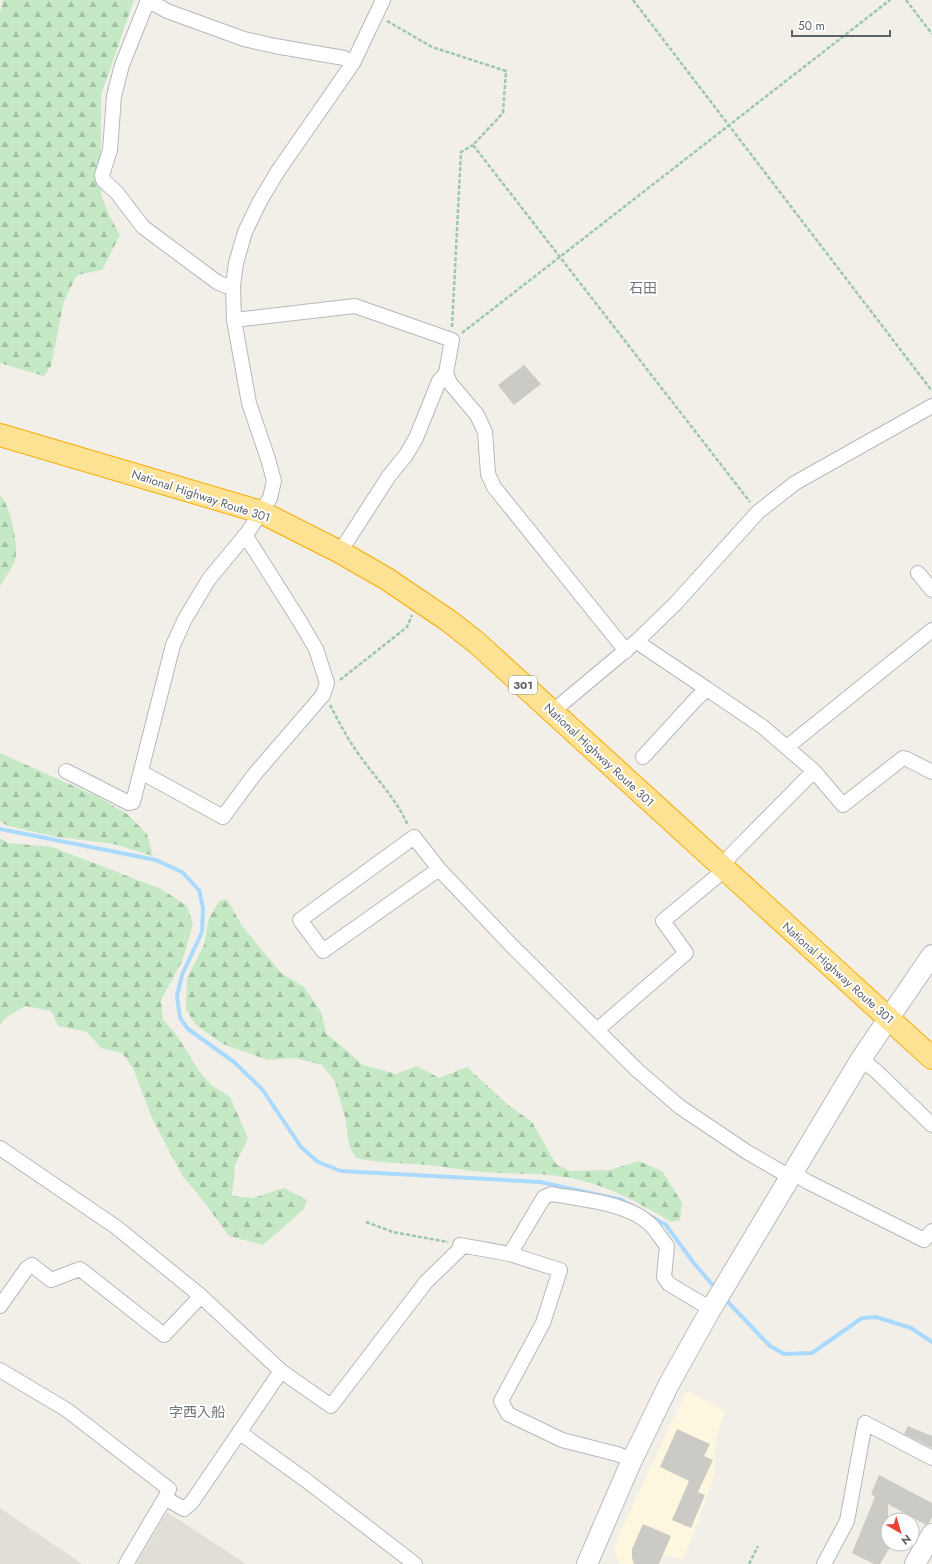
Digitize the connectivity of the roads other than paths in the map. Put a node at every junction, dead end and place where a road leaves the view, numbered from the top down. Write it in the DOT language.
graph roads {
  1 [pos="148,0"];
  2 [pos="383,0"];
  3 [pos="353,63"];
  4 [pos="233,286"];
  5 [pos="234,320"];
  6 [pos="446,373"];
  7 [pos="932,406"];
  8 [pos="0,435"];
  9 [pos="261,512"];
  10 [pos="244,536"];
  11 [pos="340,552"];
  12 [pos="918,573"];
  13 [pos="932,590"];
  14 [pos="932,630"];
  15 [pos="638,640"];
  16 [pos="626,651"];
  17 [pos="707,689"];
  18 [pos="552,712"];
  19 [pos="787,748"];
  20 [pos="643,757"];
  21 [pos="814,771"];
  22 [pos="66,772"];
  23 [pos="141,772"];
  24 [pos="932,772"];
  25 [pos="722,868"];
  26 [pos="439,869"];
  27 [pos="932,955"];
  28 [pos="889,1018"];
  29 [pos="597,1030"];
  30 [pos="932,1058"];
  31 [pos="862,1059"];
  32 [pos="932,1125"];
  33 [pos="0,1148"];
  34 [pos="792,1175"];
  35 [pos="932,1231"];
  36 [pos="510,1254"];
  37 [pos="201,1296"];
  38 [pos="717,1299"];
  39 [pos="0,1306"];
  40 [pos="0,1370"];
  41 [pos="281,1371"];
  42 [pos="239,1432"];
  43 [pos="932,1458"];
  44 [pos="632,1460"];
  45 [pos="165,1498"];
  46 [pos="932,1534"];
  47 [pos="412,1563"];
  48 [pos="126,1564"];
  49 [pos="587,1564"];
  50 [pos="824,1564"];
  51 [pos="915,1564"];
  1 -- 3 [label="street"];
  1 -- 4 [label="street"];
  2 -- 3 [label="street"];
  3 -- 4 [label="street"];
  4 -- 5 [label="street"];
  5 -- 6 [label="street"];
  5 -- 9 [label="street"];
  6 -- 11 [label="street"];
  6 -- 16 [label="street"];
  7 -- 15 [label="street"];
  8 -- 9 [label="highway, National Highway Route 301 / 301"];
  9 -- 10 [label="street"];
  9 -- 11 [label="highway, National Highway Route 301 / 301"];
  10 -- 23 [label="street"];
  10 -- 23 [label="street"];
  11 -- 18 [label="highway, National Highway Route 301 / 301"];
  12 -- 13 [label="street"];
  14 -- 19 [label="street"];
  15 -- 16 [label="street"];
  15 -- 17 [label="street"];
  16 -- 18 [label="street"];
  17 -- 19 [label="street"];
  17 -- 20 [label="street"];
  18 -- 25 [label="highway, National Highway Route 301 / 301"];
  19 -- 21 [label="street"];
  21 -- 24 [label="street"];
  21 -- 25 [label="street"];
  22 -- 23 [label="street"];
  25 -- 28 [label="highway, National Highway Route 301 / 301"];
  25 -- 29 [label="street"];
  26 -- 26 [label="street"];
  26 -- 29 [label="street"];
  27 -- 28 [label="street"];
  28 -- 30 [label="highway, National Highway Route 301 / 301"];
  28 -- 31 [label="street"];
  29 -- 34 [label="street"];
  31 -- 32 [label="street"];
  31 -- 34 [label="street"];
  33 -- 37 [label="street"];
  34 -- 35 [label="street"];
  34 -- 38 [label="street"];
  36 -- 38 [label="street"];
  36 -- 41 [label="street"];
  36 -- 44 [label="street"];
  37 -- 39 [label="street"];
  37 -- 41 [label="street"];
  38 -- 44 [label="street"];
  40 -- 45 [label="street"];
  41 -- 42 [label="street"];
  42 -- 45 [label="street"];
  42 -- 47 [label="street"];
  43 -- 50 [label="street"];
  44 -- 49 [label="street"];
  45 -- 48 [label="street"];
  46 -- 51 [label="street"];
}
